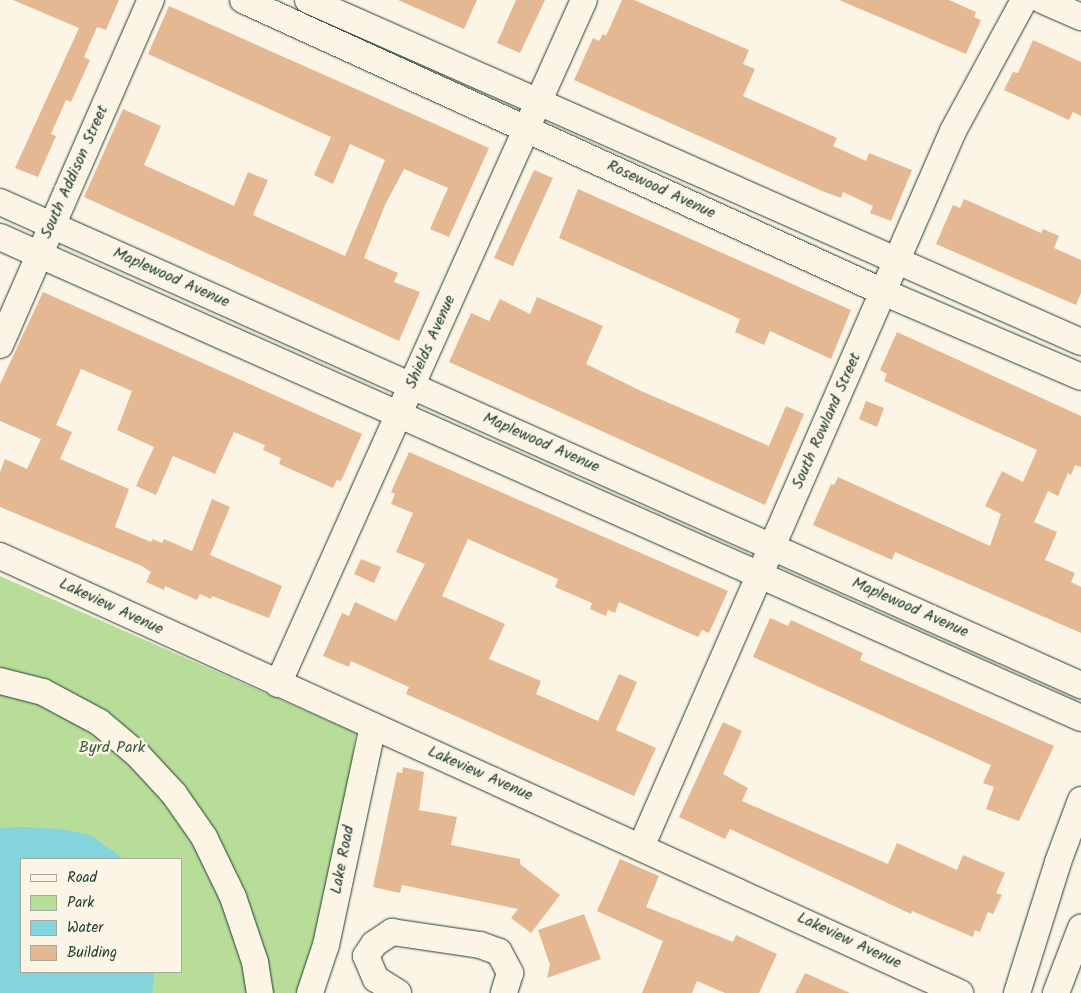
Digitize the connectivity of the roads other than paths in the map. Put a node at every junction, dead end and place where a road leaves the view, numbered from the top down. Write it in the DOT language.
graph roads {
  1 [pos="151,0"];
  2 [pos="243,0"];
  3 [pos="308,0"];
  4 [pos="584,0"];
  5 [pos="1024,0"];
  6 [pos="1042,0"];
  7 [pos="1081,17"];
  8 [pos="539,100"];
  9 [pos="526,129"];
  10 [pos="0,202"];
  11 [pos="52,225"];
  12 [pos="0,236"];
  13 [pos="40,254"];
  14 [pos="896,262"];
  15 [pos="883,292"];
  16 [pos="1081,342"];
  17 [pos="0,345"];
  18 [pos="1081,378"];
  19 [pos="412,386"];
  20 [pos="399,414"];
  21 [pos="772,546"];
  22 [pos="0,556"];
  23 [pos="759,575"];
  24 [pos="0,681"];
  25 [pos="278,684"];
  26 [pos="1081,685"];
  27 [pos="1081,718"];
  28 [pos="373,726"];
  29 [pos="1081,800"];
  30 [pos="641,847"];
  31 [pos="1081,928"];
  32 [pos="326,945"];
  33 [pos="366,956"];
  34 [pos="260,993"];
  35 [pos="310,993"];
  36 [pos="398,993"];
  37 [pos="504,993"];
  38 [pos="960,993"];
  39 [pos="1017,993"];
  40 [pos="1056,993"];
  1 -- 11 [label="street, South Addison Street"];
  2 -- 9 [label="street, Rosewood Avenue"];
  3 -- 8 [label="street, Rosewood Avenue"];
  4 -- 8 [label="street, Shields Avenue"];
  5 -- 14 [label="street, South Rowland Street"];
  6 -- 7 [label="street"];
  8 -- 9 [label="street, Shields Avenue"];
  8 -- 14 [label="street, Rosewood Avenue"];
  9 -- 15 [label="street, Rosewood Avenue"];
  9 -- 19 [label="street, Shields Avenue"];
  10 -- 11 [label="street, Maplewood Avenue"];
  11 -- 13 [label="street, South Addison Street"];
  11 -- 19 [label="street, Maplewood Avenue"];
  12 -- 13 [label="street, Maplewood Avenue"];
  13 -- 17 [label="street, South Addison Street"];
  13 -- 20 [label="street, Maplewood Avenue"];
  14 -- 15 [label="street, South Rowland Street"];
  14 -- 16 [label="street, Rosewood Avenue"];
  15 -- 18 [label="street, Rosewood Avenue"];
  15 -- 21 [label="street, South Rowland Street"];
  19 -- 20 [label="street, Shields Avenue"];
  19 -- 21 [label="street, Maplewood Avenue"];
  20 -- 23 [label="street, Maplewood Avenue"];
  20 -- 25 [label="street, Shields Avenue"];
  21 -- 23 [label="street, South Rowland Street"];
  21 -- 26 [label="street, Maplewood Avenue"];
  22 -- 25 [label="street, Lakeview Avenue"];
  23 -- 27 [label="street, Maplewood Avenue"];
  23 -- 30 [label="street, South Rowland Street"];
  24 -- 34 [label="street"];
  25 -- 28 [label="street, Lakeview Avenue"];
  28 -- 30 [label="street, Lakeview Avenue"];
  28 -- 32 [label="street, Lake Road"];
  29 -- 39 [label="street"];
  30 -- 38 [label="street, Lakeview Avenue"];
  31 -- 40 [label="street"];
  32 -- 33 [label="street"];
  32 -- 35 [label="street, Lake Road"];
  33 -- 36 [label="street"];
  33 -- 37 [label="street"];
}
